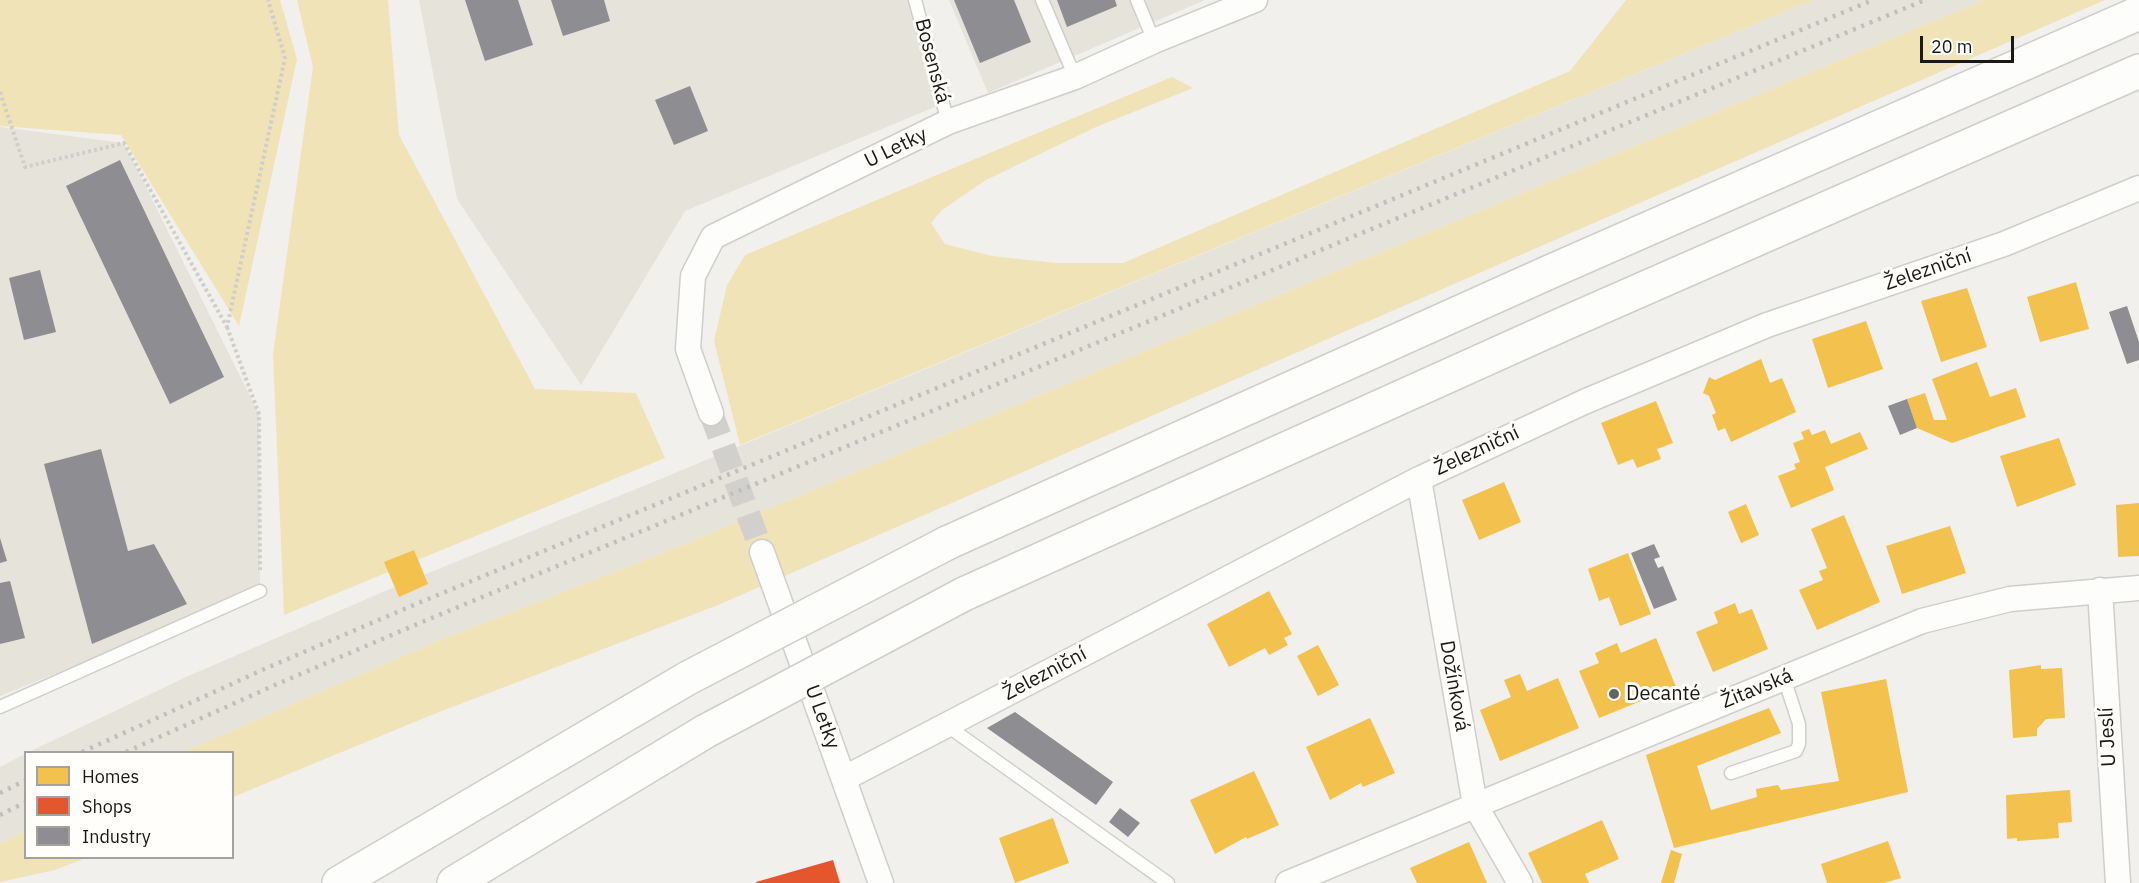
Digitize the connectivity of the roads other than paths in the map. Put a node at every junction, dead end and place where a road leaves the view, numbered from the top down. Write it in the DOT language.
graph roads {
  1 [pos="915,0"];
  2 [pos="1042,0"];
  3 [pos="1137,0"];
  4 [pos="1247,2"];
  5 [pos="2139,13"];
  6 [pos="1154,41"];
  7 [pos="2139,71"];
  8 [pos="1075,77"];
  9 [pos="948,122"];
  10 [pos="2139,188"];
  11 [pos="711,413"];
  12 [pos="1419,479"];
  13 [pos="762,552"];
  14 [pos="2139,588"];
  15 [pos="2100,590"];
  16 [pos="260,591"];
  17 [pos="1784,678"];
  18 [pos="0,707"];
  19 [pos="946,725"];
  20 [pos="1731,773"];
  21 [pos="845,778"];
  22 [pos="1475,805"];
  23 [pos="348,877"];
  24 [pos="2114,882"];
  25 [pos="321,883"];
  26 [pos="454,883"];
  27 [pos="881,883"];
  28 [pos="1168,883"];
  29 [pos="1288,883"];
  30 [pos="1520,883"];
  1 -- 9 [label="lane, Bosenská"];
  2 -- 8 [label="lane"];
  3 -- 6 [label="lane"];
  4 -- 6 [label="street, U Letky"];
  5 -- 23 [label="highway, bridge"];
  6 -- 8 [label="street, U Letky"];
  7 -- 26 [label="highway, bridge"];
  8 -- 9 [label="street, U Letky"];
  9 -- 11 [label="street, U Letky"];
  10 -- 12 [label="street, Železniční"];
  12 -- 19 [label="street, Železniční"];
  12 -- 22 [label="street, Dožínková"];
  13 -- 21 [label="street, U Letky"];
  14 -- 15 [label="street, Žitavská"];
  15 -- 17 [label="street, Žitavská"];
  15 -- 24 [label="street, U Jeslí"];
  16 -- 18 [label="lane"];
  17 -- 20 [label="lane"];
  17 -- 22 [label="street, Žitavská"];
  19 -- 21 [label="street, Železniční"];
  19 -- 28 [label="lane"];
  21 -- 27 [label="street, U Letky"];
  22 -- 29 [label="street, Žitavská"];
  22 -- 30 [label="street, Dožínková"];
  23 -- 25 [label="highway"];
}
